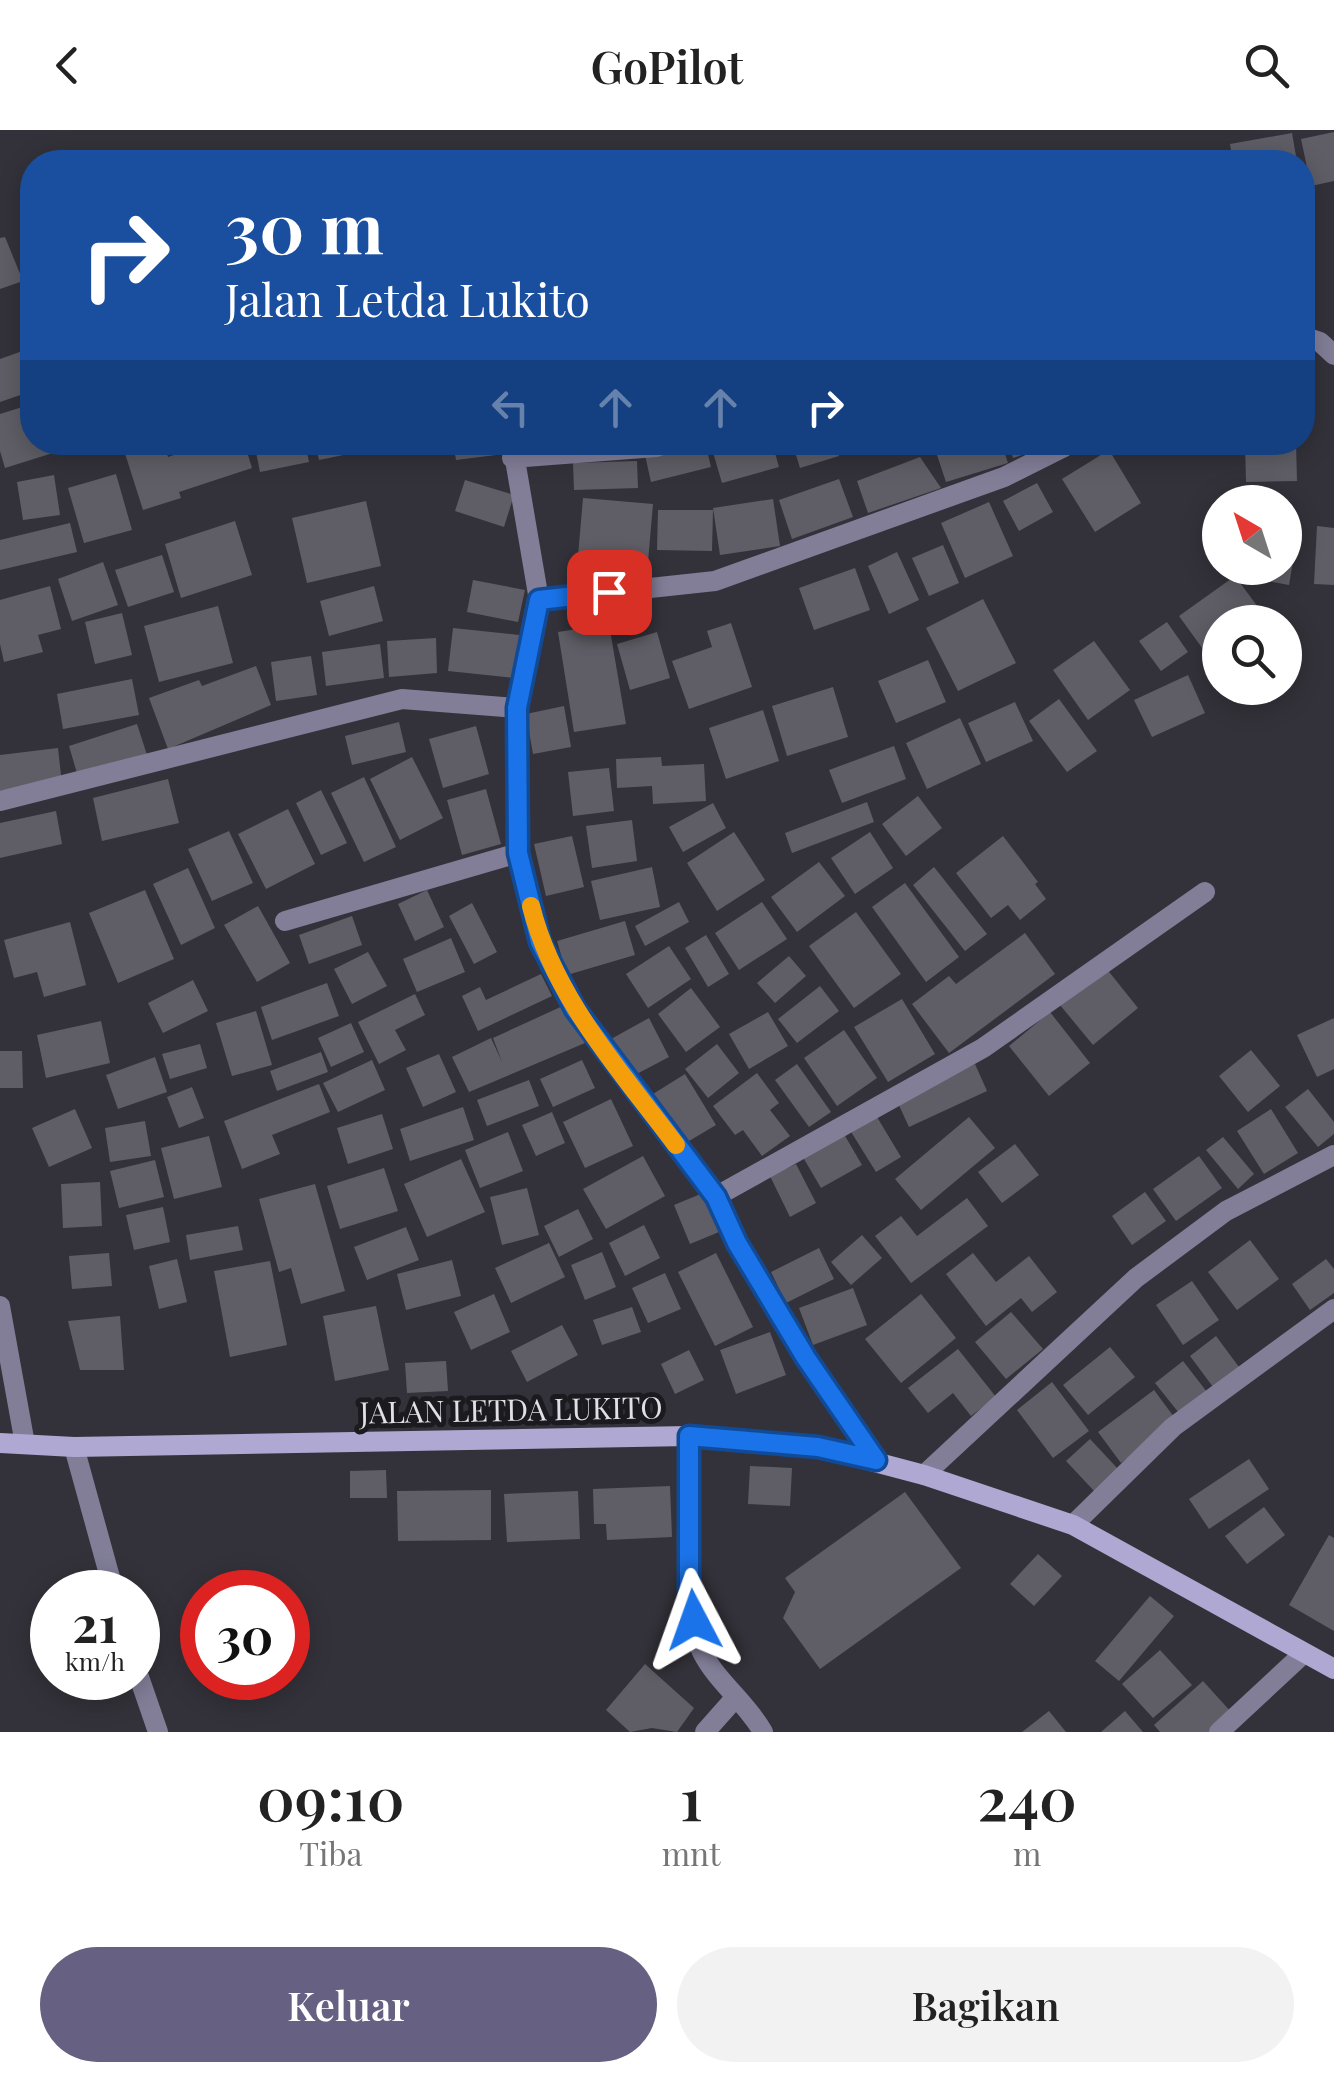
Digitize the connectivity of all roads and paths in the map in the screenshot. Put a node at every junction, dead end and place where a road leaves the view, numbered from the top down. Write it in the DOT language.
graph roads {
  1 [pos="513,455"];
  2 [pos="1049,455"];
  3 [pos="539,600"];
  4 [pos="517,708"];
  5 [pos="0,802"];
  6 [pos="518,853"];
  7 [pos="1205,892"];
  8 [pos="284,922"];
  9 [pos="1334,1155"];
  10 [pos="716,1197"];
  11 [pos="0,1306"];
  12 [pos="1334,1309"];
  13 [pos="689,1436"];
  14 [pos="0,1442"];
  15 [pos="25,1444"];
  16 [pos="74,1447"];
  17 [pos="876,1460"];
  18 [pos="924,1474"];
  19 [pos="1073,1526"];
  20 [pos="108,1570"];
  21 [pos="1303,1654"];
  22 [pos="1334,1669"];
  23 [pos="736,1697"];
  24 [pos="147,1700"];
  25 [pos="158,1732"];
  26 [pos="705,1732"];
  27 [pos="763,1732"];
  28 [pos="1220,1732"];
  1 -- 3 [label="street"];
  2 -- 3 [label="street"];
  3 -- 4 [label="street"];
  4 -- 5 [label="street"];
  4 -- 6 [label="street"];
  6 -- 8 [label="street"];
  6 -- 10 [label="street"];
  7 -- 10 [label="street"];
  9 -- 18 [label="street"];
  10 -- 17 [label="street"];
  11 -- 15 [label="street"];
  12 -- 19 [label="street"];
  13 -- 16 [label="street, JALAN LETDA LUKITO"];
  13 -- 17 [label="street, JALAN LETDA LUKITO"];
  13 -- 23 [label="street"];
  14 -- 15 [label="street, JALAN LETDA LUKITO"];
  15 -- 16 [label="street, JALAN LETDA LUKITO"];
  16 -- 20 [label="street"];
  17 -- 18 [label="street, JALAN LETDA LUKITO"];
  18 -- 19 [label="street, JALAN LETDA LUKITO"];
  19 -- 21 [label="street, JALAN LETDA LUKITO"];
  21 -- 22 [label="street, JALAN LETDA LUKITO"];
  21 -- 28 [label="street"];
  23 -- 26 [label="street"];
  23 -- 27 [label="street"];
  24 -- 25 [label="street"];
}
